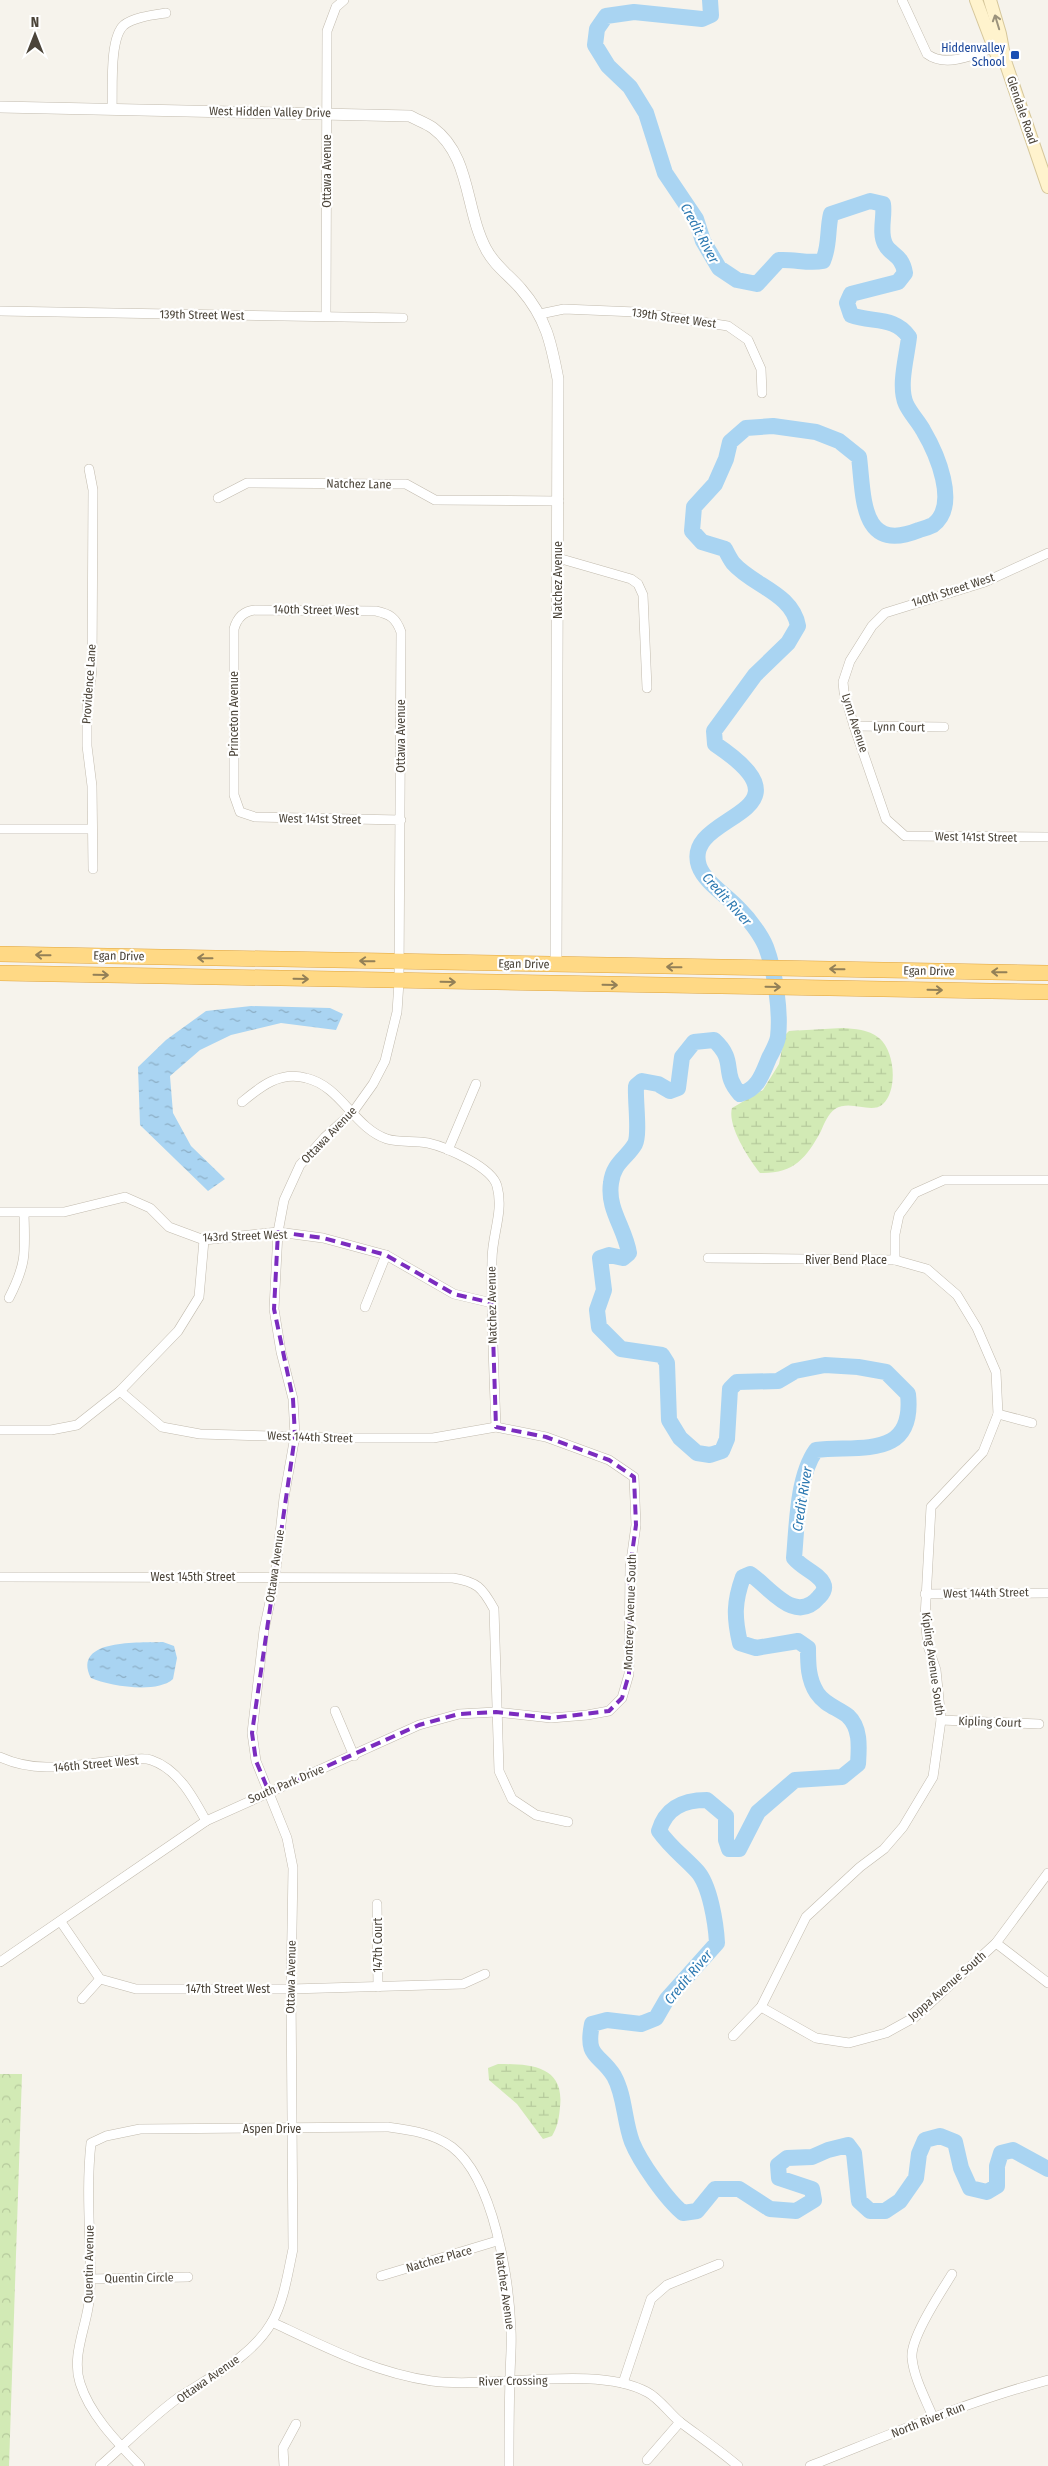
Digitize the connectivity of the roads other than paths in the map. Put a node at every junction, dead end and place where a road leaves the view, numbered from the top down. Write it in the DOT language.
graph roads {
  1 [pos="344,0"];
  2 [pos="902,0"];
  3 [pos="976,0"];
  4 [pos="990,0"];
  5 [pos="166,13"];
  6 [pos="997,46"];
  7 [pos="1005,61"];
  8 [pos="0,107"];
  9 [pos="112,109"];
  10 [pos="327,114"];
  11 [pos="1048,186"];
  12 [pos="474,220"];
  13 [pos="0,312"];
  14 [pos="540,314"];
  15 [pos="326,316"];
  16 [pos="403,318"];
  17 [pos="762,393"];
  18 [pos="89,469"];
  19 [pos="218,498"];
  20 [pos="559,501"];
  21 [pos="1048,553"];
  22 [pos="558,558"];
  23 [pos="885,613"];
  24 [pos="392,615"];
  25 [pos="241,616"];
  26 [pos="647,688"];
  27 [pos="854,726"];
  28 [pos="944,727"];
  29 [pos="240,812"];
  30 [pos="401,820"];
  31 [pos="92,829"];
  32 [pos="0,830"];
  33 [pos="904,836"];
  34 [pos="1048,838"];
  35 [pos="93,869"];
  36 [pos="0,954"];
  37 [pos="399,962"];
  38 [pos="556,965"];
  39 [pos="0,973"];
  40 [pos="1048,973"];
  41 [pos="399,982"];
  42 [pos="1048,992"];
  43 [pos="476,1084"];
  44 [pos="242,1102"];
  45 [pos="353,1112"];
  46 [pos="448,1150"];
  47 [pos="1048,1180"];
  48 [pos="0,1212"];
  49 [pos="24,1213"];
  50 [pos="278,1232"];
  51 [pos="204,1240"];
  52 [pos="386,1255"];
  53 [pos="708,1258"];
  54 [pos="895,1260"];
  55 [pos="9,1298"];
  56 [pos="492,1303"];
  57 [pos="365,1307"];
  58 [pos="120,1391"];
  59 [pos="998,1414"];
  60 [pos="1032,1424"];
  61 [pos="496,1427"];
  62 [pos="0,1430"];
  63 [pos="295,1436"];
  64 [pos="634,1477"];
  65 [pos="0,1577"];
  66 [pos="275,1578"];
  67 [pos="1048,1593"];
  68 [pos="925,1594"];
  69 [pos="335,1711"];
  70 [pos="609,1711"];
  71 [pos="496,1712"];
  72 [pos="941,1720"];
  73 [pos="1039,1724"];
  74 [pos="354,1756"];
  75 [pos="0,1757"];
  76 [pos="268,1792"];
  77 [pos="206,1821"];
  78 [pos="568,1822"];
  79 [pos="1048,1873"];
  80 [pos="378,1904"];
  81 [pos="61,1922"];
  82 [pos="996,1944"];
  83 [pos="0,1962"];
  84 [pos="485,1974"];
  85 [pos="100,1979"];
  86 [pos="1048,1983"];
  87 [pos="378,1986"];
  88 [pos="291,1989"];
  89 [pos="82,1999"];
  90 [pos="761,2007"];
  91 [pos="733,2036"];
  92 [pos="291,2129"];
  93 [pos="106,2136"];
  94 [pos="437,2138"];
  95 [pos="497,2242"];
  96 [pos="719,2264"];
  97 [pos="952,2274"];
  98 [pos="381,2276"];
  99 [pos="188,2277"];
  100 [pos="90,2279"];
  101 [pos="272,2322"];
  102 [pos="1048,2380"];
  103 [pos="510,2381"];
  104 [pos="623,2384"];
  105 [pos="933,2417"];
  106 [pos="680,2422"];
  107 [pos="296,2424"];
  108 [pos="122,2447"];
  109 [pos="647,2460"];
  110 [pos="100,2466"];
  111 [pos="140,2466"];
  112 [pos="284,2466"];
  113 [pos="508,2466"];
  114 [pos="738,2466"];
  115 [pos="810,2466"];
  1 -- 10 [label="street, Ottawa Avenue"];
  2 -- 6 [label="street"];
  3 -- 6 [label="main road, Glendale Road"];
  7 -- 4 [label="main road, Glendale Road, one-way"];
  5 -- 9 [label="street"];
  6 -- 7 [label="main road, Glendale Road"];
  7 -- 11 [label="main road, Glendale Road"];
  8 -- 9 [label="street, West Hidden Valley Drive"];
  9 -- 10 [label="street, West Hidden Valley Drive"];
  10 -- 12 [label="street, West Hidden Valley Drive"];
  10 -- 15 [label="street, Ottawa Avenue"];
  12 -- 14 [label="street, Natchez Avenue"];
  13 -- 15 [label="street, 139th Street West"];
  14 -- 17 [label="street, 139th Street West"];
  14 -- 20 [label="street, Natchez Avenue"];
  15 -- 16 [label="street, 139th Street West"];
  18 -- 31 [label="street, Providence Lane"];
  19 -- 20 [label="street, Natchez Lane"];
  20 -- 22 [label="street, Natchez Avenue"];
  21 -- 23 [label="street, 140th Street West"];
  22 -- 26 [label="street"];
  22 -- 38 [label="street, Natchez Avenue"];
  23 -- 27 [label="street, Lynn Avenue"];
  24 -- 25 [label="street, 140th Street West"];
  24 -- 30 [label="street, Ottawa Avenue"];
  25 -- 29 [label="street, Princeton Avenue"];
  27 -- 28 [label="street, Lynn Court"];
  27 -- 33 [label="street, Lynn Avenue"];
  29 -- 30 [label="street, West 141st Street"];
  30 -- 37 [label="street, Ottawa Avenue"];
  31 -- 32 [label="street"];
  31 -- 35 [label="street, Providence Lane"];
  33 -- 34 [label="street, West 141st Street"];
  37 -- 36 [label="highway, Egan Drive, one-way"];
  37 -- 38 [label="highway, Egan Drive"];
  37 -- 41 [label="street, Ottawa Avenue"];
  40 -- 38 [label="highway, Egan Drive, one-way"];
  39 -- 41 [label="highway, Egan Drive, one-way"];
  41 -- 42 [label="highway, Egan Drive, one-way"];
  41 -- 45 [label="street, Ottawa Avenue"];
  43 -- 46 [label="street"];
  44 -- 45 [label="street"];
  45 -- 46 [label="street"];
  45 -- 50 [label="street, Ottawa Avenue"];
  46 -- 56 [label="street, Natchez Avenue"];
  47 -- 54 [label="street, River Bend Place"];
  48 -- 49 [label="street, 143rd Street West"];
  49 -- 51 [label="street, 143rd Street West"];
  49 -- 55 [label="street"];
  50 -- 51 [label="street, 143rd Street West"];
  50 -- 52 [label="street, 143rd Street West"];
  50 -- 63 [label="street, Ottawa Avenue"];
  51 -- 58 [label="street"];
  52 -- 56 [label="street, 143rd Street West"];
  52 -- 57 [label="street"];
  53 -- 54 [label="street, River Bend Place"];
  54 -- 59 [label="street, Kipling Avenue South"];
  56 -- 61 [label="street, Natchez Avenue"];
  58 -- 62 [label="street"];
  58 -- 63 [label="street, West 144th Street"];
  59 -- 60 [label="street"];
  59 -- 68 [label="street, Kipling Avenue South"];
  61 -- 63 [label="street, West 144th Street"];
  61 -- 64 [label="street, West 144th Street"];
  63 -- 66 [label="street, Ottawa Avenue"];
  64 -- 70 [label="street, Monterey Avenue South"];
  65 -- 66 [label="street, West 145th Street"];
  66 -- 71 [label="street, West 145th Street"];
  66 -- 76 [label="street, Ottawa Avenue"];
  67 -- 68 [label="street, West 144th Street"];
  68 -- 72 [label="street, Kipling Avenue South"];
  69 -- 74 [label="street"];
  70 -- 71 [label="street, South Park Drive"];
  71 -- 74 [label="street, South Park Drive"];
  71 -- 78 [label="street"];
  72 -- 73 [label="street, Kipling Court"];
  72 -- 90 [label="street, Kipling Avenue South"];
  74 -- 76 [label="street, South Park Drive"];
  75 -- 77 [label="street, 146th Street West"];
  76 -- 77 [label="street, South Park Drive"];
  76 -- 88 [label="street, Ottawa Avenue"];
  77 -- 81 [label="street, South Park Drive"];
  79 -- 82 [label="street, Joppa Avenue South"];
  80 -- 87 [label="street, 147th Court"];
  81 -- 83 [label="street, South Park Drive"];
  81 -- 85 [label="street"];
  82 -- 86 [label="street"];
  82 -- 90 [label="street, Joppa Avenue South"];
  84 -- 87 [label="street, 147th Street West"];
  85 -- 88 [label="street, 147th Street West"];
  85 -- 89 [label="street"];
  87 -- 88 [label="street, 147th Street West"];
  88 -- 92 [label="street, Ottawa Avenue"];
  90 -- 91 [label="street, Kipling Avenue South"];
  92 -- 93 [label="street, Aspen Drive"];
  92 -- 94 [label="street, Aspen Drive"];
  92 -- 101 [label="street, Ottawa Avenue"];
  93 -- 100 [label="street, Quentin Avenue"];
  94 -- 95 [label="street, Natchez Avenue"];
  95 -- 98 [label="street, Natchez Place"];
  95 -- 103 [label="street, Natchez Avenue"];
  96 -- 104 [label="street"];
  97 -- 105 [label="street"];
  99 -- 100 [label="street, Quentin Circle"];
  100 -- 108 [label="street, Quentin Avenue"];
  101 -- 103 [label="street, River Crossing"];
  101 -- 108 [label="street, Ottawa Avenue"];
  102 -- 105 [label="street, North River Run"];
  103 -- 104 [label="street, River Crossing"];
  103 -- 113 [label="street, Natchez Avenue"];
  104 -- 106 [label="street, River Crossing"];
  105 -- 115 [label="street, North River Run"];
  106 -- 109 [label="street"];
  106 -- 114 [label="street, River Crossing"];
  107 -- 112 [label="street"];
  108 -- 110 [label="street, Ottawa Avenue"];
  108 -- 111 [label="street, Quentin Avenue"];
}
